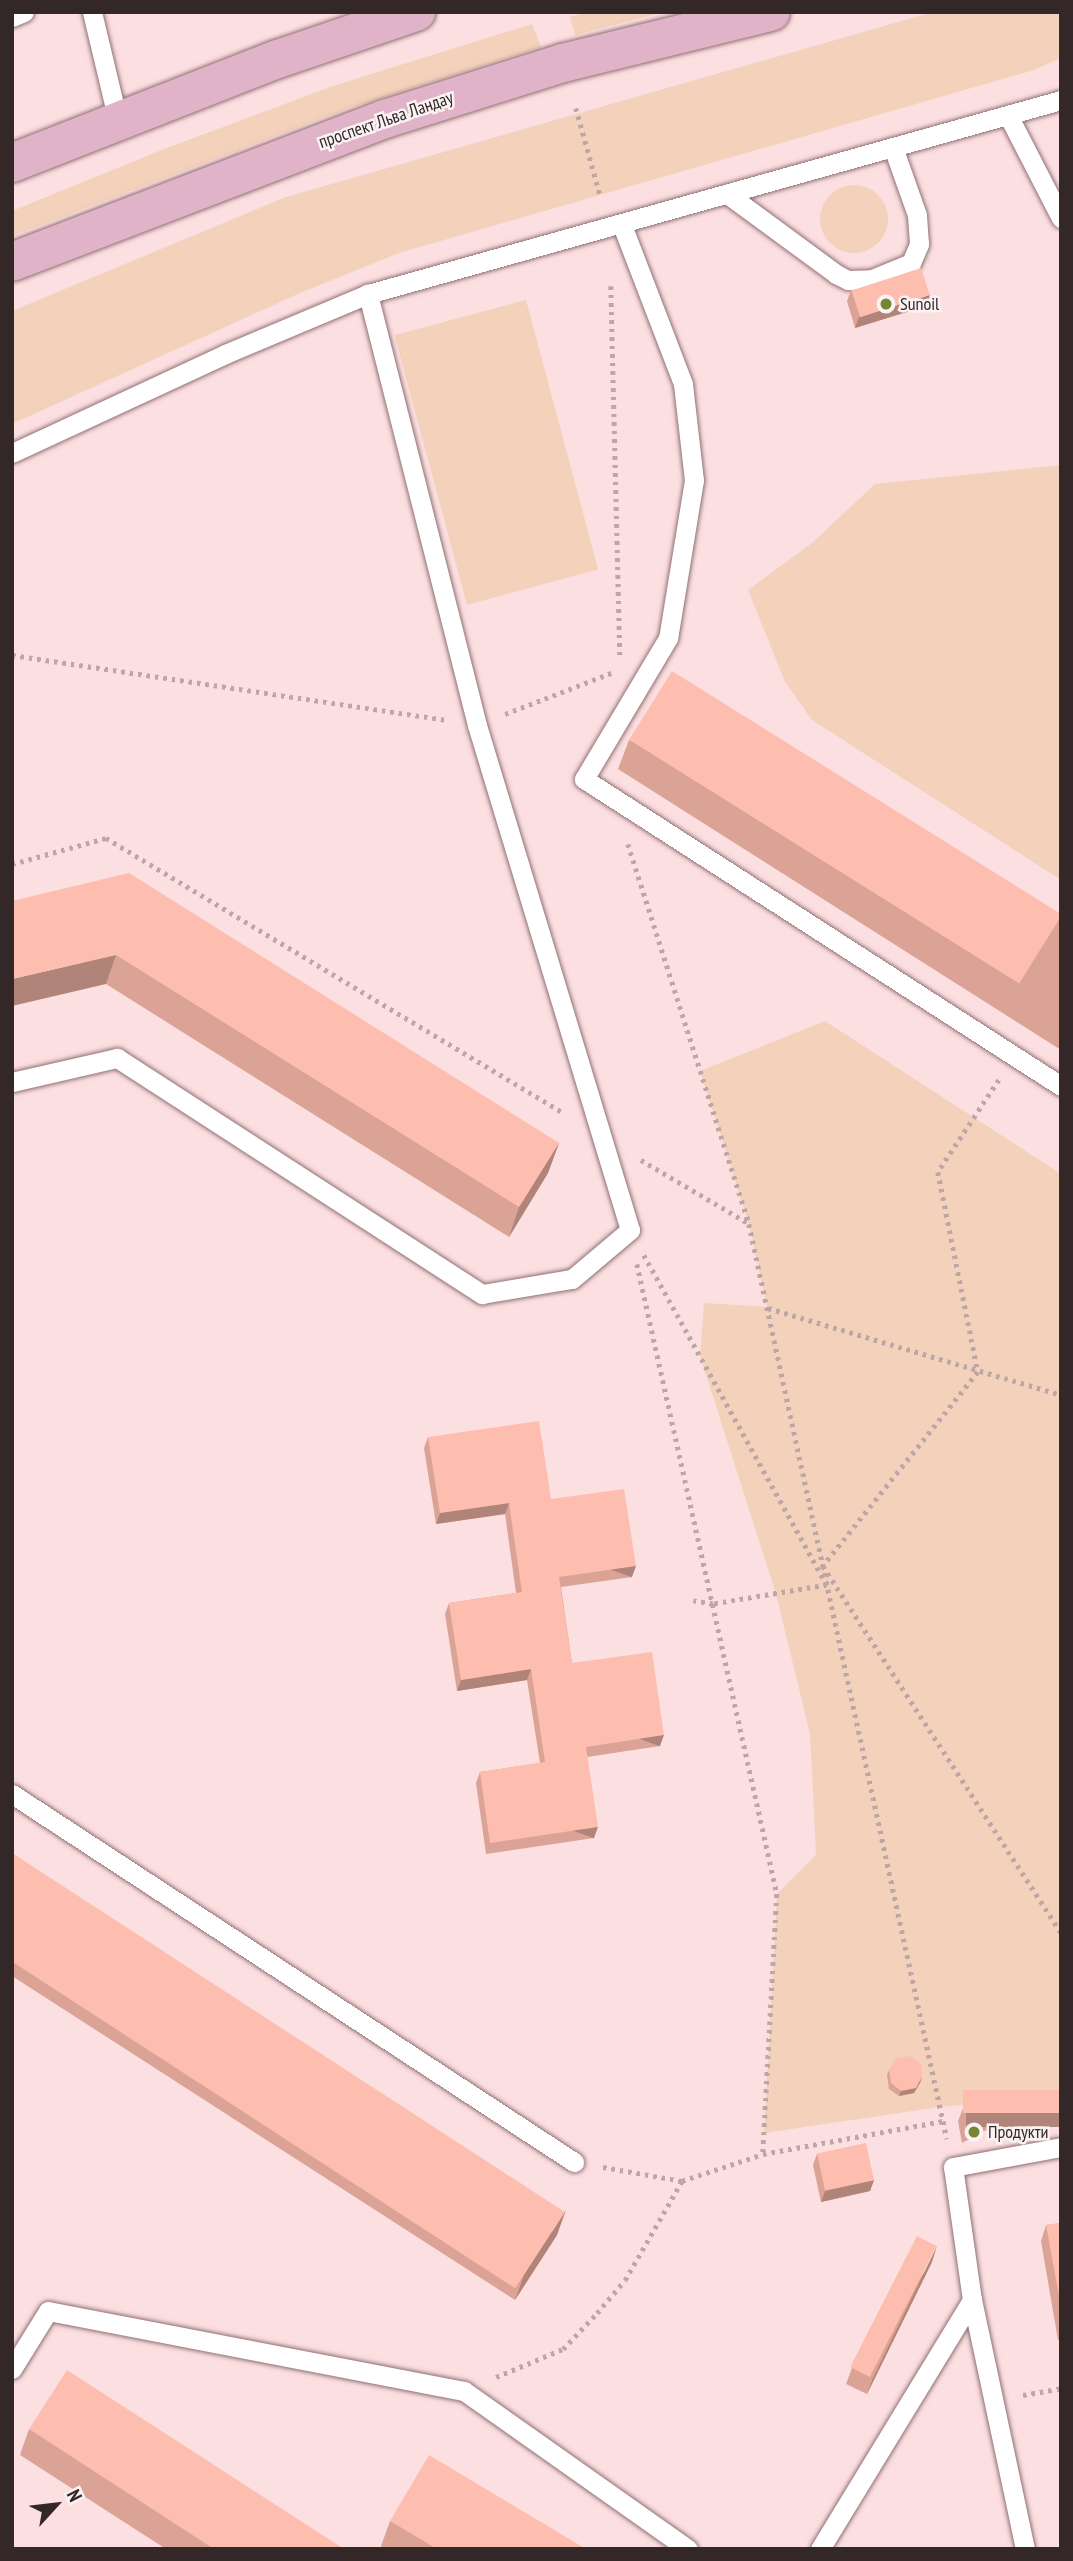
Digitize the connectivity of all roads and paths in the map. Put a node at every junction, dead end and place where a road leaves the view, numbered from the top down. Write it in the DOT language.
graph roads {
  1 [pos="24,12"];
  2 [pos="92,12"];
  3 [pos="416,12"];
  4 [pos="771,12"];
  5 [pos="12,17"];
  6 [pos="1061,100"];
  7 [pos="576,108"];
  8 [pos="1008,115"];
  9 [pos="118,121"];
  10 [pos="894,150"];
  11 [pos="12,163"];
  12 [pos="730,196"];
  13 [pos="1061,218"];
  14 [pos="616,226"];
  15 [pos="12,261"];
  16 [pos="368,294"];
  17 [pos="12,453"];
  18 [pos="12,655"];
  19 [pos="477,725"];
  20 [pos="614,798"];
  21 [pos="12,864"];
  22 [pos="1014,1056"];
  23 [pos="12,1082"];
  24 [pos="1061,1086"];
  25 [pos="605,1138"];
  26 [pos="749,1224"];
  27 [pos="630,1230"];
  28 [pos="767,1308"];
  29 [pos="978,1372"];
  30 [pos="1061,1395"];
  31 [pos="823,1566"];
  32 [pos="827,1585"];
  33 [pos="693,1601"];
  34 [pos="713,1604"];
  35 [pos="12,1794"];
  36 [pos="1061,1933"];
  37 [pos="943,2121"];
  38 [pos="1061,2147"];
  39 [pos="763,2154"];
  40 [pos="574,2162"];
  41 [pos="953,2167"];
  42 [pos="682,2181"];
  43 [pos="972,2300"];
  44 [pos="12,2369"];
  45 [pos="464,2391"];
  46 [pos="688,2549"];
  47 [pos="820,2549"];
  48 [pos="1025,2549"];
  1 -- 5 [label="lane"];
  2 -- 9 [label="lane"];
  3 -- 9 [label="main road"];
  4 -- 15 [label="main road, проспект Льва Ландау"];
  6 -- 8 [label="lane"];
  7 -- 14 [label="path"];
  8 -- 10 [label="lane"];
  8 -- 13 [label="lane"];
  9 -- 11 [label="main road"];
  10 -- 12 [label="lane"];
  10 -- 12 [label="lane"];
  12 -- 14 [label="lane"];
  14 -- 16 [label="lane"];
  14 -- 19 [label="path"];
  14 -- 20 [label="lane"];
  16 -- 17 [label="lane"];
  16 -- 19 [label="lane"];
  18 -- 19 [label="path"];
  19 -- 25 [label="lane"];
  20 -- 22 [label="lane"];
  20 -- 26 [label="path"];
  21 -- 25 [label="path"];
  22 -- 24 [label="lane"];
  22 -- 29 [label="path"];
  23 -- 27 [label="lane"];
  25 -- 26 [label="path"];
  25 -- 27 [label="lane"];
  26 -- 28 [label="path"];
  27 -- 32 [label="path"];
  27 -- 34 [label="path"];
  28 -- 29 [label="path"];
  28 -- 31 [label="path"];
  29 -- 30 [label="path"];
  29 -- 31 [label="path"];
  31 -- 32 [label="path"];
  31 -- 36 [label="path"];
  32 -- 34 [label="path"];
  32 -- 37 [label="path"];
  33 -- 34 [label="path"];
  34 -- 39 [label="path"];
  35 -- 40 [label="lane"];
  37 -- 39 [label="path"];
  37 -- 41 [label="path"];
  38 -- 41 [label="lane"];
  39 -- 42 [label="path"];
  40 -- 42 [label="path"];
  41 -- 43 [label="lane"];
  42 -- 45 [label="path"];
  43 -- 47 [label="lane"];
  43 -- 48 [label="lane"];
  44 -- 45 [label="lane"];
  45 -- 46 [label="lane"];
}
